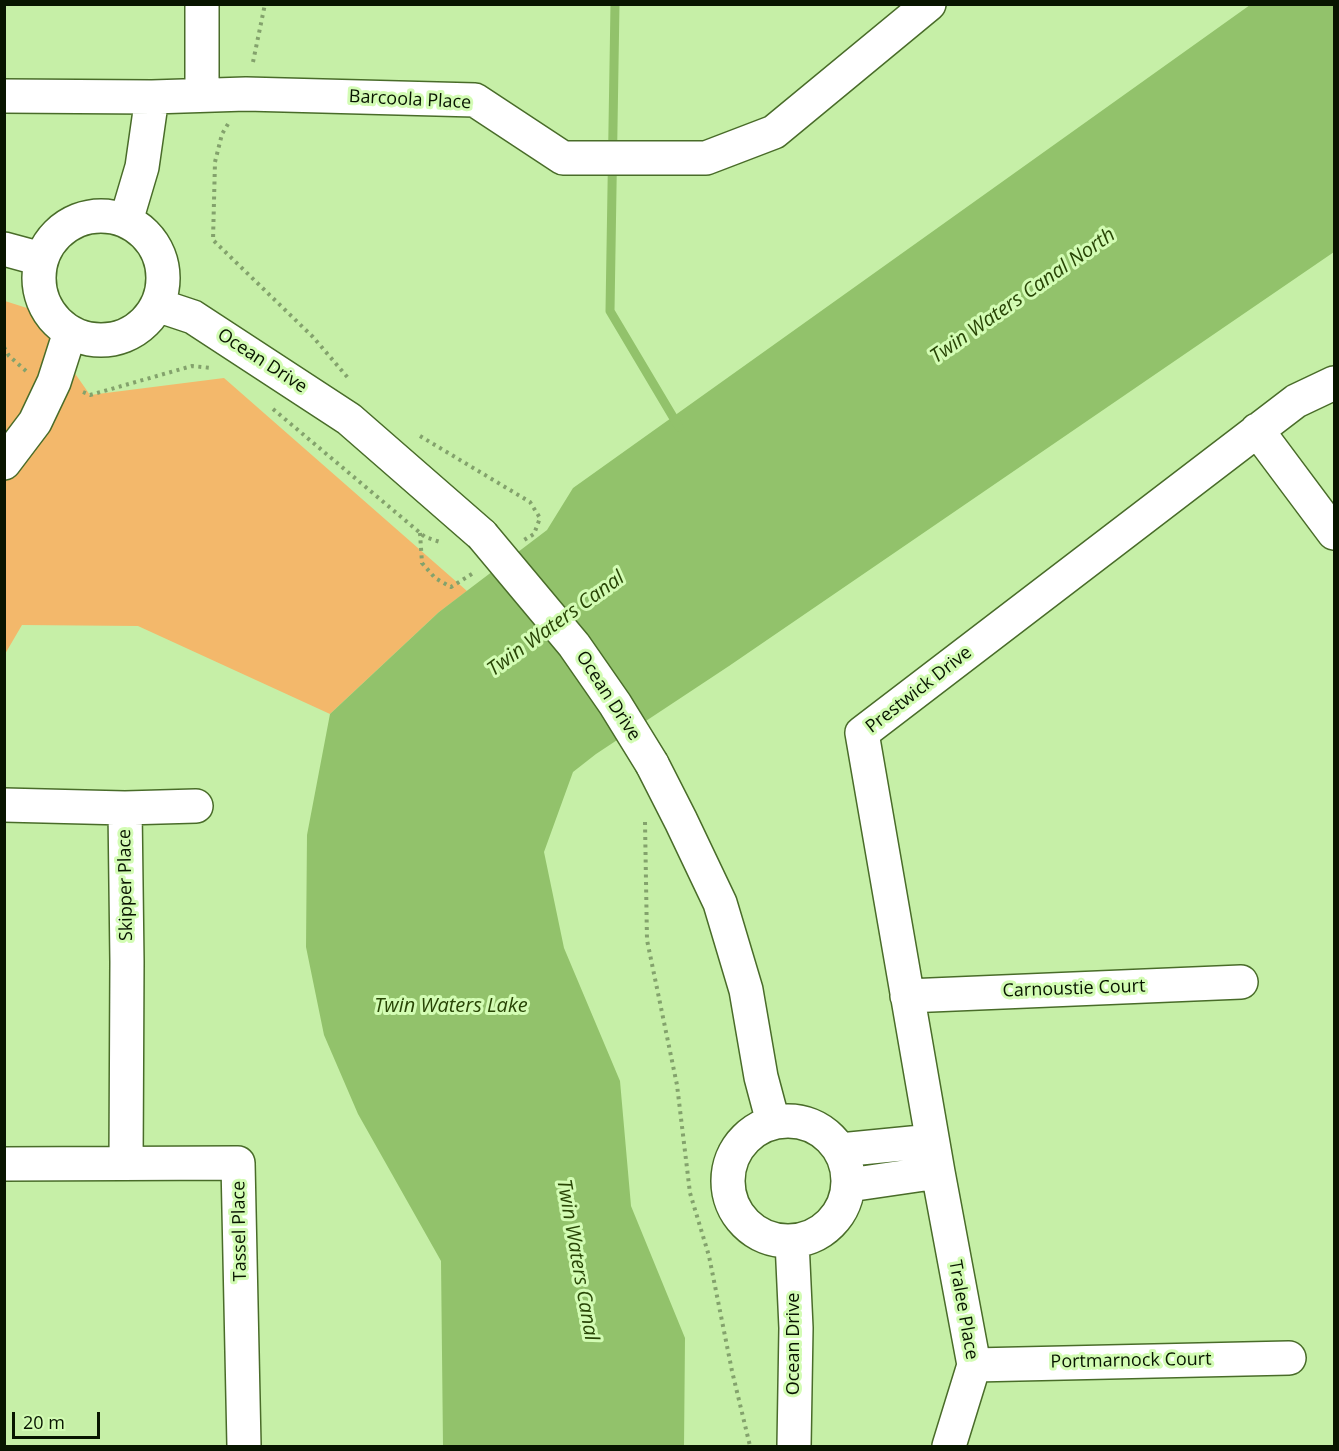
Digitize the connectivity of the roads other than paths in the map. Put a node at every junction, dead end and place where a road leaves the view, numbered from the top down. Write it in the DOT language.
graph roads {
  1 [pos="201,4"];
  2 [pos="929,4"];
  3 [pos="202,95"];
  4 [pos="4,96"];
  5 [pos="152,97"];
  6 [pos="126,221"];
  7 [pos="4,249"];
  8 [pos="41,259"];
  9 [pos="157,305"];
  10 [pos="70,332"];
  11 [pos="1335,383"];
  12 [pos="1257,430"];
  13 [pos="4,463"];
  14 [pos="1335,533"];
  15 [pos="4,805"];
  16 [pos="196,806"];
  17 [pos="125,808"];
  18 [pos="1241,982"];
  19 [pos="907,996"];
  20 [pos="773,1122"];
  21 [pos="840,1150"];
  22 [pos="935,1157"];
  23 [pos="126,1162"];
  24 [pos="4,1164"];
  25 [pos="849,1185"];
  26 [pos="792,1241"];
  27 [pos="1289,1358"];
  28 [pos="974,1365"];
  29 [pos="244,1446"];
  30 [pos="794,1446"];
  31 [pos="949,1446"];
  1 -- 3 [label="street"];
  2 -- 3 [label="street, Barcoola Place"];
  3 -- 5 [label="street, Barcoola Place"];
  4 -- 5 [label="street, Barcoola Place"];
  5 -- 6 [label="street"];
  6 -- 8 [label="street"];
  6 -- 9 [label="street"];
  7 -- 8 [label="street"];
  8 -- 10 [label="street"];
  9 -- 10 [label="street"];
  9 -- 20 [label="street, Ocean Drive, bridge"];
  10 -- 13 [label="street"];
  11 -- 12 [label="street, Prestwick Drive"];
  12 -- 14 [label="street"];
  12 -- 19 [label="street, Prestwick Drive"];
  15 -- 17 [label="street, Skipper Place"];
  16 -- 17 [label="street, Skipper Place"];
  17 -- 23 [label="street, Skipper Place"];
  18 -- 19 [label="street, Carnoustie Court"];
  19 -- 22 [label="street, Prestwick Drive"];
  20 -- 21 [label="street"];
  20 -- 26 [label="street"];
  21 -- 22 [label="street"];
  21 -- 25 [label="street"];
  22 -- 25 [label="street"];
  22 -- 28 [label="street, Tralee Place"];
  23 -- 24 [label="street, Tassel Place"];
  23 -- 29 [label="street, Tassel Place"];
  25 -- 26 [label="street"];
  26 -- 30 [label="street, Ocean Drive"];
  27 -- 28 [label="street, Portmarnock Court"];
  28 -- 31 [label="street, Tralee Place"];
}
